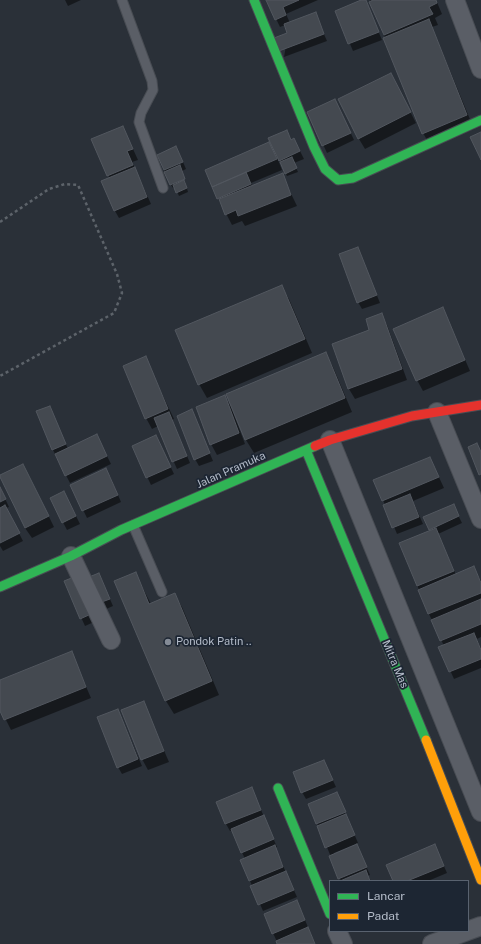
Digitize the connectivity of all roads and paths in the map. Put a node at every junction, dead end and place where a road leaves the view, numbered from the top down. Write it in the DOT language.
graph roads {
  1 [pos="122,0"];
  2 [pos="254,0"];
  3 [pos="455,0"];
  4 [pos="481,69"];
  5 [pos="481,120"];
  6 [pos="163,188"];
  7 [pos="0,222"];
  8 [pos="0,376"];
  9 [pos="481,405"];
  10 [pos="437,412"];
  11 [pos="330,440"];
  12 [pos="306,450"];
  13 [pos="481,519"];
  14 [pos="133,525"];
  15 [pos="71,556"];
  16 [pos="0,587"];
  17 [pos="162,592"];
  18 [pos="111,640"];
  19 [pos="444,721"];
  20 [pos="422,729"];
  21 [pos="278,788"];
  22 [pos="481,812"];
  23 [pos="481,880"];
  24 [pos="329,912"];
  25 [pos="481,926"];
  26 [pos="469,930"];
  27 [pos="337,932"];
  28 [pos="465,932"];
  29 [pos="343,944"];
  30 [pos="432,944"];
  1 -- 6 [label="lane"];
  2 -- 5 [label="street"];
  3 -- 4 [label="street"];
  7 -- 8 [label="path"];
  9 -- 10 [label="street, Jalan Pramuka"];
  10 -- 11 [label="street, Jalan Pramuka"];
  10 -- 13 [label="street"];
  11 -- 12 [label="street, Jalan Pramuka"];
  11 -- 19 [label="street"];
  12 -- 14 [label="street, Jalan Pramuka"];
  12 -- 20 [label="street, Mitra Mas"];
  14 -- 15 [label="street, Jalan Pramuka"];
  14 -- 17 [label="lane"];
  15 -- 16 [label="street, Jalan Pramuka"];
  15 -- 18 [label="street"];
  19 -- 20 [label="street"];
  19 -- 22 [label="street"];
  20 -- 23 [label="street, Mitra Mas"];
  21 -- 24 [label="street"];
  25 -- 26 [label="street"];
  27 -- 29 [label="street"];
  28 -- 30 [label="street"];
}
